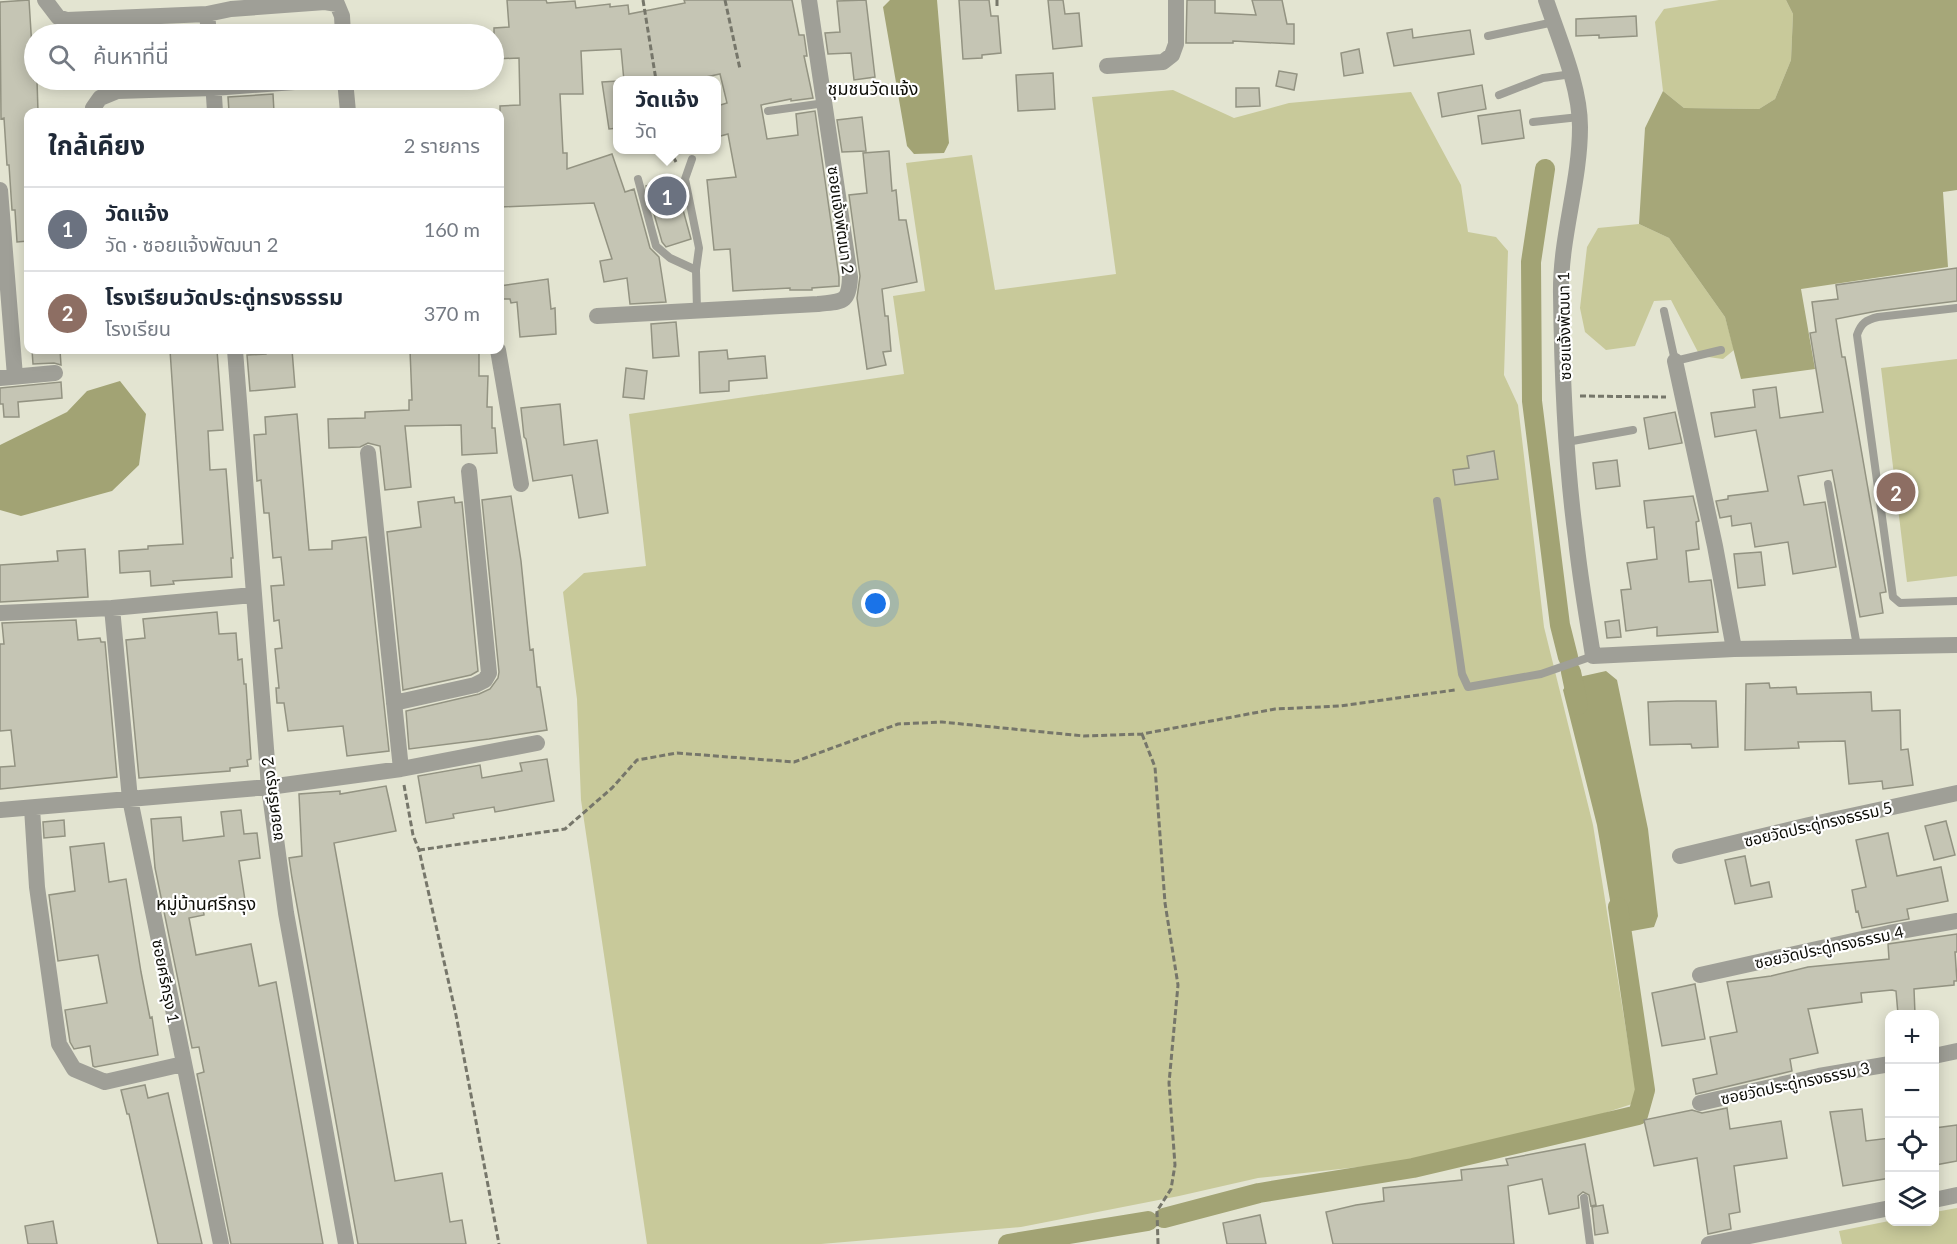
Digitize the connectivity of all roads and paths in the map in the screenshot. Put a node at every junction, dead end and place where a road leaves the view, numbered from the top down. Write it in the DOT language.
graph roads {
  1 [pos="45,0"];
  2 [pos="643,0"];
  3 [pos="725,0"];
  4 [pos="809,0"];
  5 [pos="997,0"];
  6 [pos="1176,0"];
  7 [pos="1546,0"];
  8 [pos="230,4"];
  9 [pos="997,7"];
  10 [pos="207,14"];
  11 [pos="1554,22"];
  12 [pos="208,24"];
  13 [pos="343,24"];
  14 [pos="1488,36"];
  15 [pos="1107,66"];
  16 [pos="740,69"];
  17 [pos="1572,74"];
  18 [pos="655,76"];
  19 [pos="131,90"];
  20 [pos="213,90"];
  21 [pos="346,90"];
  22 [pos="1499,95"];
  23 [pos="826,103"];
  24 [pos="93,108"];
  25 [pos="215,108"];
  26 [pos="348,108"];
  27 [pos="768,111"];
  28 [pos="1579,117"];
  29 [pos="1533,122"];
  30 [pos="692,159"];
  31 [pos="638,179"];
  32 [pos="0,190"];
  33 [pos="3,250"];
  34 [pos="696,270"];
  35 [pos="1957,308"];
  36 [pos="697,310"];
  37 [pos="1664,311"];
  38 [pos="597,316"];
  39 [pos="1721,350"];
  40 [pos="235,354"];
  41 [pos="499,354"];
  42 [pos="1675,361"];
  43 [pos="55,373"];
  44 [pos="8,377"];
  45 [pos="1565,396"];
  46 [pos="1683,399"];
  47 [pos="1633,430"];
  48 [pos="1567,442"];
  49 [pos="368,453"];
  50 [pos="469,471"];
  51 [pos="521,484"];
  52 [pos="1828,484"];
  53 [pos="1437,501"];
  54 [pos="253,596"];
  55 [pos="1957,601"];
  56 [pos="112,608"];
  57 [pos="0,613"];
  58 [pos="1957,645"];
  59 [pos="1857,646"];
  60 [pos="1734,649"];
  61 [pos="1593,656"];
  62 [pos="1468,687"];
  63 [pos="394,703"];
  64 [pos="1142,734"];
  65 [pos="537,743"];
  66 [pos="402,769"];
  67 [pos="269,787"];
  68 [pos="1957,793"];
  69 [pos="130,799"];
  70 [pos="0,803"];
  71 [pos="32,808"];
  72 [pos="0,810"];
  73 [pos="419,850"];
  74 [pos="1680,856"];
  75 [pos="1957,921"];
  76 [pos="1700,975"];
  77 [pos="1957,1051"];
  78 [pos="1939,1055"];
  79 [pos="183,1064"];
  80 [pos="1885,1065"];
  81 [pos="1700,1103"];
  82 [pos="1957,1195"];
  83 [pos="1584,1198"];
  84 [pos="1939,1199"];
  85 [pos="1885,1209"];
  86 [pos="221,1244"];
  87 [pos="346,1244"];
  88 [pos="499,1244"];
  89 [pos="1158,1244"];
  90 [pos="1590,1244"];
  91 [pos="1709,1244"];
  1 -- 10 [label="street"];
  2 -- 18 [label="path"];
  3 -- 16 [label="path"];
  4 -- 23 [label="street, ซอยแจ้งพัฒนา 2"];
  5 -- 9 [label="path"];
  6 -- 15 [label="street"];
  7 -- 11 [label="street, ซอยแจ้งพัฒนา 1"];
  8 -- 10 [label="street"];
  8 -- 13 [label="street"];
  10 -- 12 [label="street"];
  11 -- 14 [label="lane"];
  11 -- 17 [label="street, ซอยแจ้งพัฒนา 1"];
  17 -- 22 [label="lane"];
  17 -- 28 [label="street, ซอยแจ้งพัฒนา 1"];
  19 -- 24 [label="street"];
  20 -- 25 [label="street"];
  21 -- 26 [label="street"];
  23 -- 27 [label="lane"];
  23 -- 36 [label="street, ซอยแจ้งพัฒนา 2"];
  28 -- 29 [label="lane"];
  28 -- 45 [label="street, ซอยแจ้งพัฒนา 1"];
  30 -- 34 [label="lane"];
  31 -- 34 [label="lane"];
  32 -- 33 [label="street"];
  33 -- 44 [label="street"];
  34 -- 36 [label="lane"];
  35 -- 55 [label="lane"];
  36 -- 38 [label="street, ซอยแจ้งพัฒนา 2"];
  37 -- 42 [label="lane"];
  39 -- 42 [label="lane"];
  40 -- 54 [label="street, ซอยศรีกรุง 2"];
  41 -- 51 [label="street"];
  42 -- 46 [label="street"];
  43 -- 44 [label="street"];
  45 -- 46 [label="path"];
  45 -- 48 [label="street, ซอยแจ้งพัฒนา 1"];
  46 -- 60 [label="street"];
  47 -- 48 [label="lane"];
  48 -- 61 [label="street, ซอยแจ้งพัฒนา 1"];
  49 -- 63 [label="street"];
  50 -- 63 [label="street"];
  52 -- 59 [label="lane"];
  53 -- 62 [label="lane"];
  54 -- 56 [label="street"];
  54 -- 67 [label="street, ซอยศรีกรุง 2"];
  56 -- 57 [label="street"];
  56 -- 69 [label="street, ซอยศรีกรุง 1"];
  58 -- 59 [label="street"];
  59 -- 60 [label="street"];
  60 -- 61 [label="street"];
  61 -- 62 [label="lane"];
  62 -- 64 [label="path"];
  63 -- 66 [label="street"];
  64 -- 73 [label="path"];
  64 -- 89 [label="path"];
  65 -- 66 [label="street"];
  66 -- 67 [label="street"];
  66 -- 73 [label="path"];
  67 -- 69 [label="street"];
  67 -- 87 [label="street, ซอยศรีกรุง 2"];
  68 -- 74 [label="street, ซอยวัดประดู่ทรงธรรม 5"];
  69 -- 71 [label="street"];
  69 -- 79 [label="street, ซอยศรีกรุง 1"];
  70 -- 72 [label="street"];
  71 -- 72 [label="street"];
  71 -- 79 [label="street"];
  73 -- 88 [label="path"];
  75 -- 76 [label="street, ซอยวัดประดู่ทรงธรรม 4"];
  77 -- 78 [label="street"];
  79 -- 86 [label="street, ซอยศรีกรุง 1"];
  80 -- 81 [label="street, ซอยวัดประดู่ทรงธรรม 3"];
  82 -- 84 [label="street"];
  83 -- 90 [label="lane"];
  85 -- 91 [label="street"];
}
